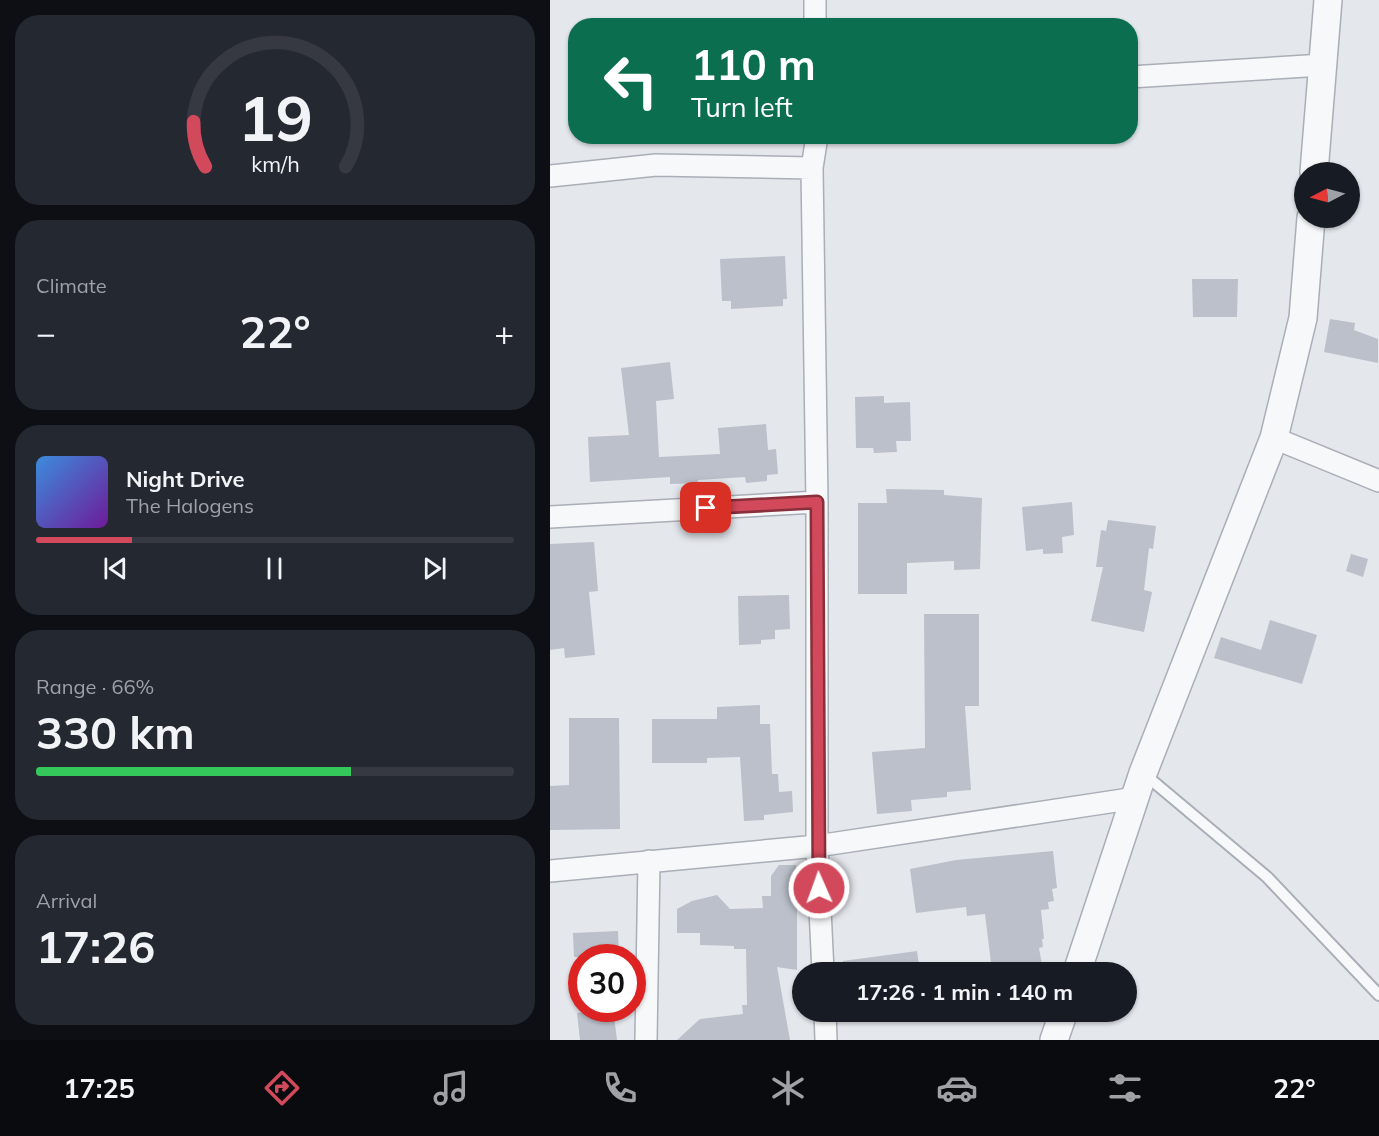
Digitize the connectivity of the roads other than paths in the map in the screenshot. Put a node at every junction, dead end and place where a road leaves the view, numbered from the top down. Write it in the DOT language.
graph roads {
  1 [pos="815,0"];
  2 [pos="1328,0"];
  3 [pos="815,18"];
  4 [pos="1323,65"];
  5 [pos="1138,77"];
  6 [pos="816,144"];
  7 [pos="1316,162"];
  8 [pos="812,168"];
  9 [pos="550,176"];
  10 [pos="1310,228"];
  11 [pos="1274,438"];
  12 [pos="1378,481"];
  13 [pos="817,502"];
  14 [pos="550,517"];
  15 [pos="1139,785"];
  16 [pos="817,846"];
  17 [pos="649,861"];
  18 [pos="550,871"];
  19 [pos="823,962"];
  20 [pos="1080,962"];
  21 [pos="1378,995"];
  22 [pos="825,1022"];
  23 [pos="1060,1022"];
  24 [pos="646,1040"];
  25 [pos="826,1040"];
  26 [pos="1054,1040"];
  1 -- 3 [label="street"];
  2 -- 4 [label="street"];
  4 -- 5 [label="street"];
  4 -- 7 [label="street"];
  6 -- 8 [label="street"];
  8 -- 9 [label="street"];
  8 -- 13 [label="street"];
  10 -- 11 [label="street"];
  11 -- 12 [label="street"];
  11 -- 15 [label="street"];
  13 -- 14 [label="street"];
  13 -- 16 [label="street"];
  15 -- 16 [label="street"];
  15 -- 20 [label="street"];
  15 -- 21 [label="lane"];
  16 -- 17 [label="street"];
  16 -- 19 [label="street"];
  17 -- 18 [label="street"];
  17 -- 24 [label="street"];
  22 -- 25 [label="street"];
  23 -- 26 [label="street"];
}
